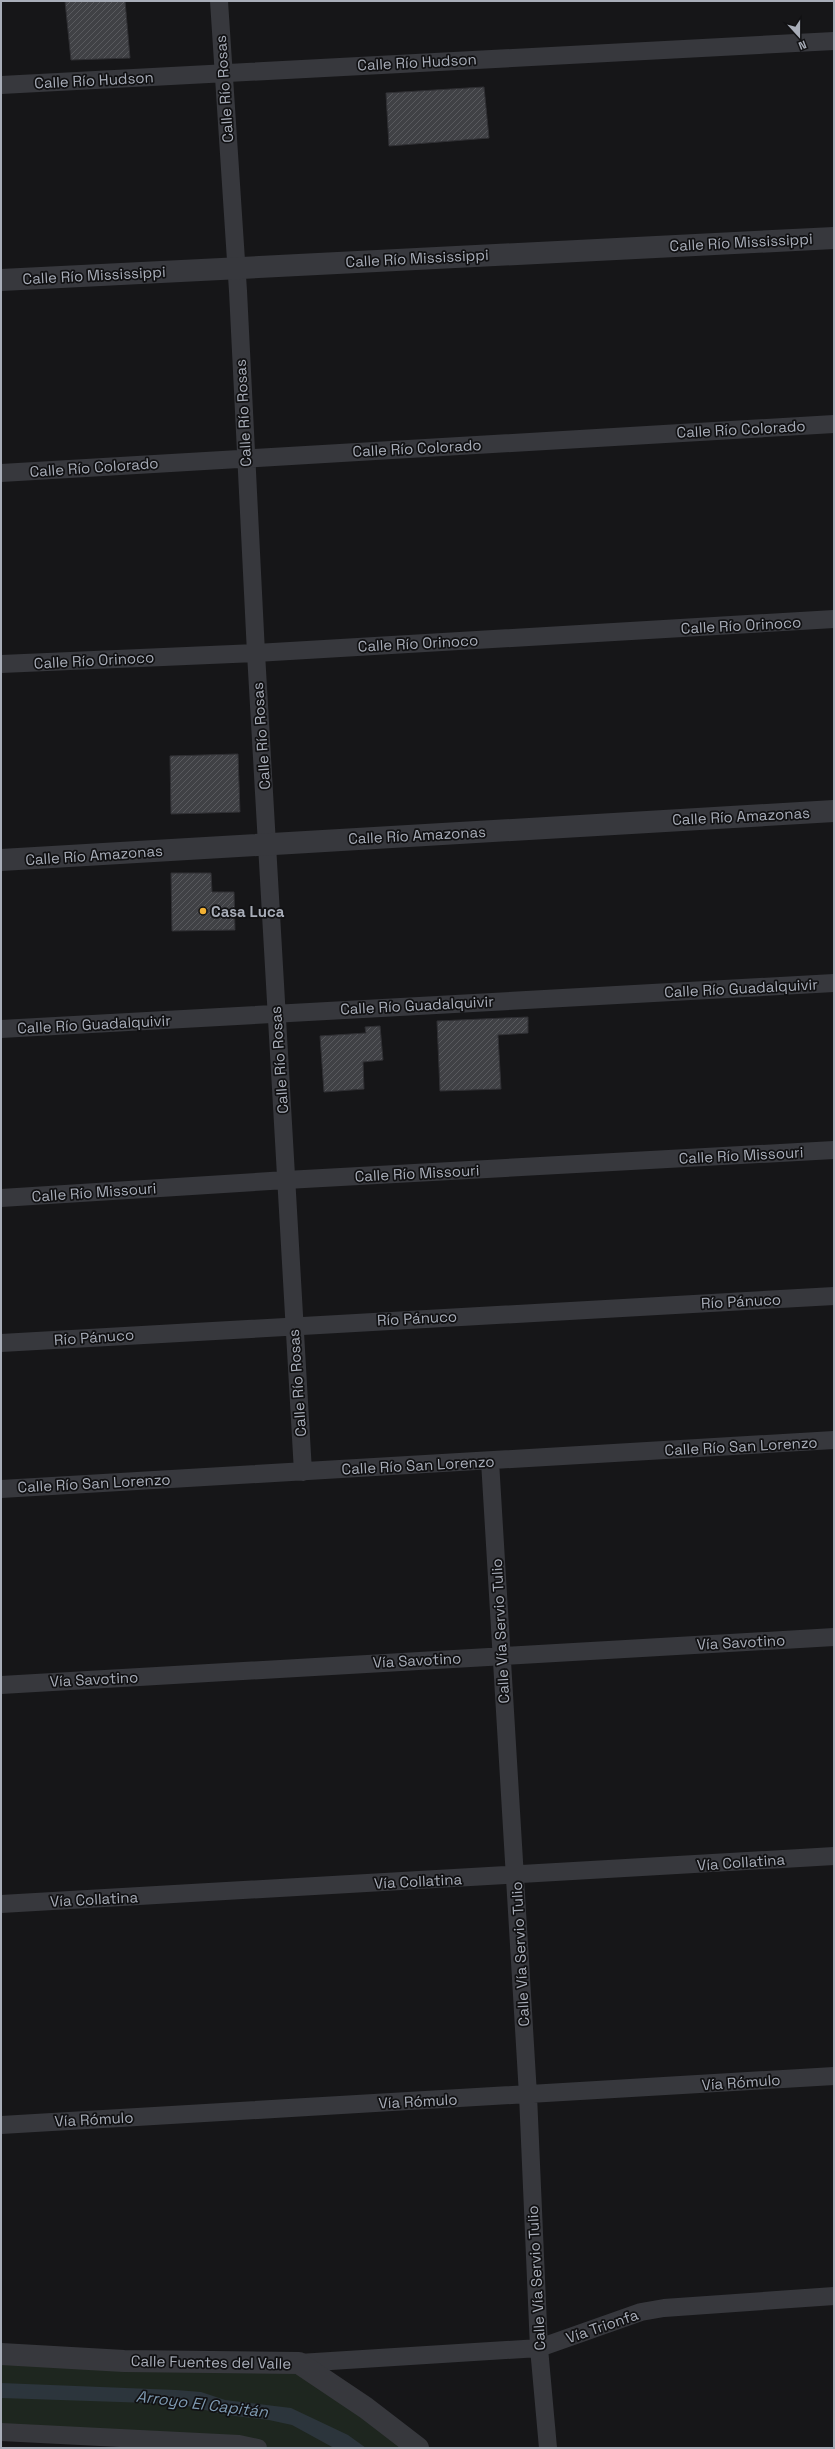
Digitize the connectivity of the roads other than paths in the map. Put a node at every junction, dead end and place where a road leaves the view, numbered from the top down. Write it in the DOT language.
graph roads {
  1 [pos="219,1"];
  2 [pos="834,41"];
  3 [pos="223,72"];
  4 [pos="1,85"];
  5 [pos="834,238"];
  6 [pos="236,267"];
  7 [pos="1,280"];
  8 [pos="834,424"];
  9 [pos="246,457"];
  10 [pos="1,473"];
  11 [pos="834,619"];
  12 [pos="256,653"];
  13 [pos="1,664"];
  14 [pos="834,811"];
  15 [pos="267,844"];
  16 [pos="1,860"];
  17 [pos="834,983"];
  18 [pos="276,1013"];
  19 [pos="1,1029"];
  20 [pos="834,1150"];
  21 [pos="286,1180"];
  22 [pos="1,1198"];
  23 [pos="834,1296"];
  24 [pos="293,1325"];
  25 [pos="1,1343"];
  26 [pos="834,1440"];
  27 [pos="490,1461"];
  28 [pos="303,1472"];
  29 [pos="1,1489"];
  30 [pos="834,1637"];
  31 [pos="501,1655"];
  32 [pos="1,1685"];
  33 [pos="834,1856"];
  34 [pos="515,1876"];
  35 [pos="1,1904"];
  36 [pos="834,2076"];
  37 [pos="528,2095"];
  38 [pos="1,2125"];
  39 [pos="834,2296"];
  40 [pos="539,2348"];
  41 [pos="1,2354"];
  42 [pos="299,2364"];
  43 [pos="1,2432"];
  44 [pos="258,2448"];
  45 [pos="418,2448"];
  46 [pos="548,2448"];
  1 -- 3 [label="street, Calle Río Rosas"];
  2 -- 3 [label="street, Calle Río Hudson"];
  3 -- 4 [label="street, Calle Río Hudson"];
  3 -- 6 [label="street, Calle Río Rosas"];
  5 -- 6 [label="street, Calle Río Mississippi"];
  6 -- 7 [label="street, Calle Río Mississippi"];
  6 -- 9 [label="street, Calle Río Rosas"];
  8 -- 9 [label="street, Calle Río Colorado"];
  9 -- 10 [label="street, Calle Río Colorado"];
  9 -- 12 [label="street, Calle Río Rosas"];
  11 -- 12 [label="street, Calle Río Orinoco"];
  12 -- 13 [label="street, Calle Río Orinoco"];
  12 -- 15 [label="street, Calle Río Rosas"];
  14 -- 15 [label="street, Calle Río Amazonas"];
  15 -- 16 [label="street, Calle Río Amazonas"];
  15 -- 18 [label="street, Calle Río Rosas"];
  17 -- 18 [label="street, Calle Río Guadalquivir"];
  18 -- 19 [label="street, Calle Río Guadalquivir"];
  18 -- 21 [label="street, Calle Río Rosas"];
  20 -- 21 [label="street, Calle Río Missouri"];
  21 -- 22 [label="street, Calle Río Missouri"];
  21 -- 24 [label="street, Calle Río Rosas"];
  23 -- 24 [label="street, Río Pánuco"];
  24 -- 25 [label="street, Río Pánuco"];
  24 -- 28 [label="street, Calle Río Rosas"];
  26 -- 27 [label="street, Calle Río San Lorenzo"];
  27 -- 28 [label="street, Calle Río San Lorenzo"];
  27 -- 31 [label="street, Calle Vía Servio Tulio"];
  28 -- 29 [label="street, Calle Río San Lorenzo"];
  30 -- 31 [label="street, Vía Savotino"];
  31 -- 32 [label="street, Vía Savotino"];
  31 -- 34 [label="street, Calle Vía Servio Tulio"];
  33 -- 34 [label="street, Vía Collatina"];
  34 -- 35 [label="street, Vía Collatina"];
  34 -- 37 [label="street, Calle Vía Servio Tulio"];
  36 -- 37 [label="street, Vía Rómulo"];
  37 -- 38 [label="street, Vía Rómulo"];
  37 -- 40 [label="street, Calle Vía Servio Tulio"];
  39 -- 40 [label="street, Vía Trionfa"];
  40 -- 42 [label="street, Vía Trionfa"];
  40 -- 46 [label="street, Calle Vía Servio Tulio"];
  41 -- 42 [label="street, Calle Fuentes del Valle"];
  42 -- 45 [label="street, Calle Fuentes del Valle"];
  43 -- 44 [label="street"];
}
